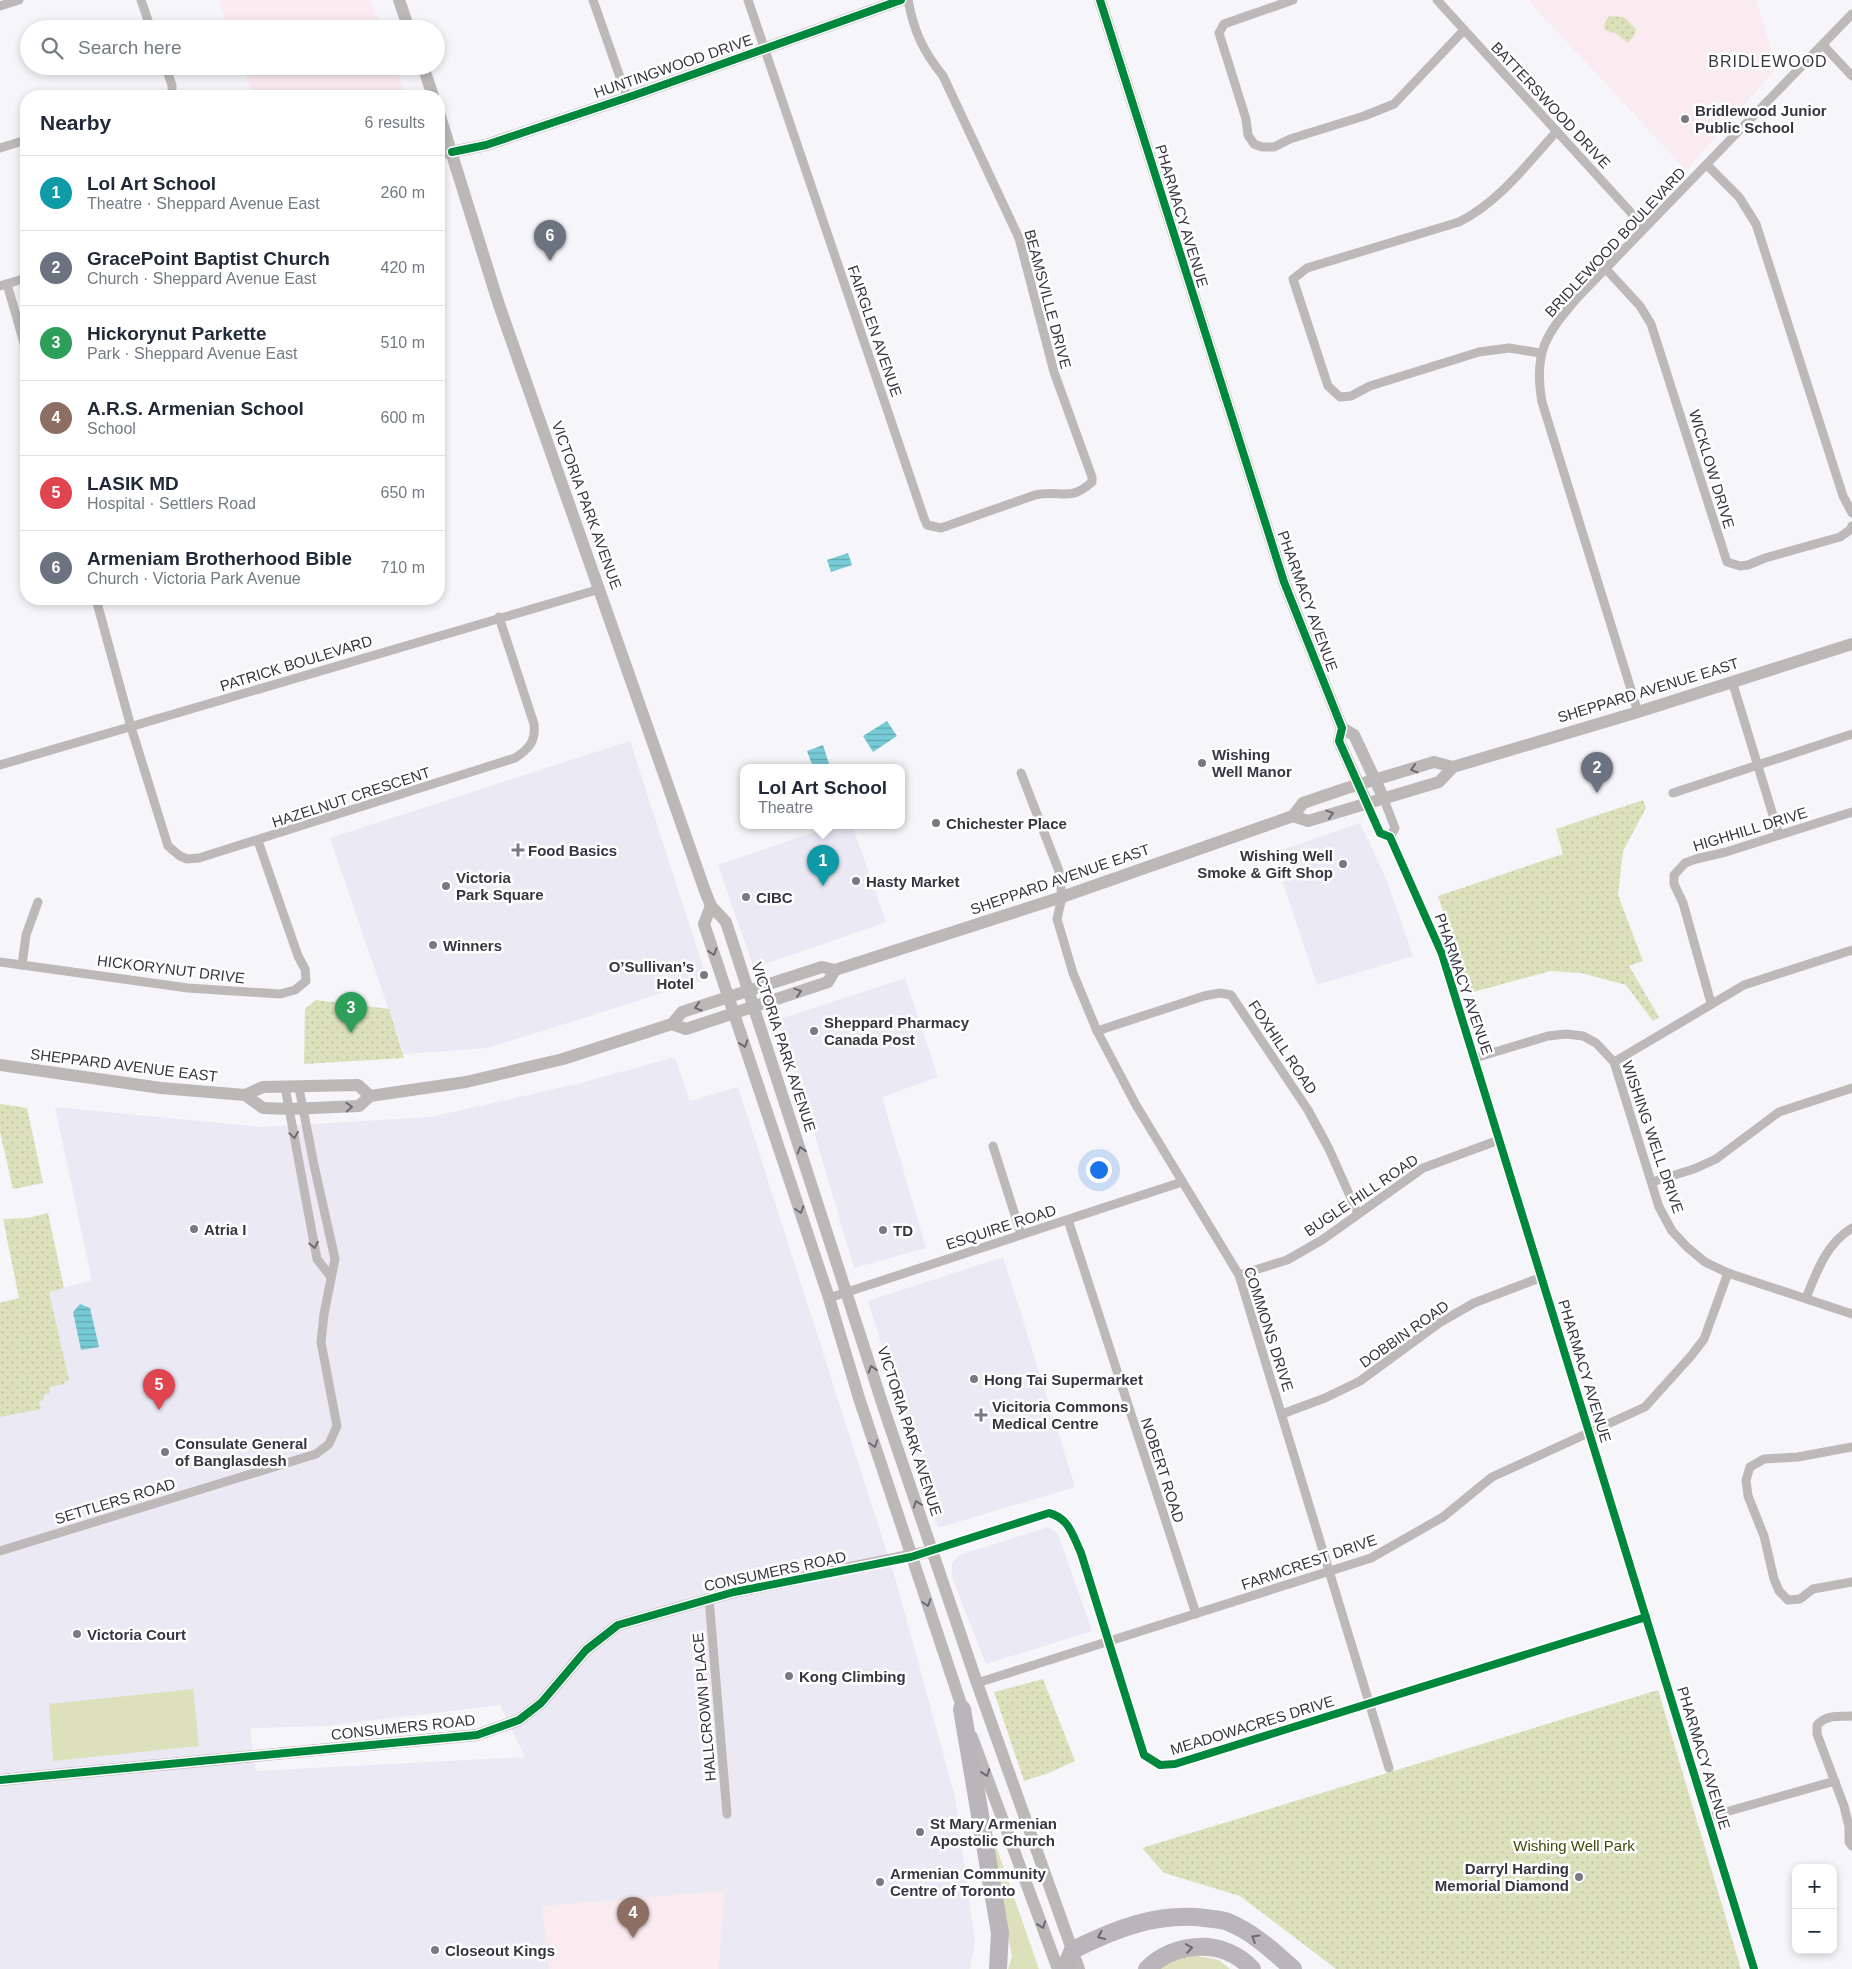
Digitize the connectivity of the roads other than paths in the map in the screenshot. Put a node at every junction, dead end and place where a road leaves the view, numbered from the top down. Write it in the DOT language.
graph roads {
  1 [pos="20,0"];
  2 [pos="141,0"];
  3 [pos="399,0"];
  4 [pos="593,0"];
  5 [pos="748,0"];
  6 [pos="901,0"];
  7 [pos="908,0"];
  8 [pos="1100,0"];
  9 [pos="1293,0"];
  10 [pos="1437,0"];
  11 [pos="0,6"];
  12 [pos="1852,14"];
  13 [pos="148,20"];
  14 [pos="406,20"];
  15 [pos="1464,30"];
  16 [pos="1823,44"];
  17 [pos="764,48"];
  18 [pos="168,75"];
  19 [pos="426,75"];
  20 [pos="1852,76"];
  21 [pos="172,90"];
  22 [pos="431,90"];
  23 [pos="627,97"];
  24 [pos="445,131"];
  25 [pos="1557,131"];
  26 [pos="20,142"];
  27 [pos="0,148"];
  28 [pos="452,152"];
  29 [pos="445,154"];
  30 [pos="1707,165"];
  31 [pos="1645,228"];
  32 [pos="1606,269"];
  33 [pos="20,280"];
  34 [pos="4,285"];
  35 [pos="20,332"];
  36 [pos="1540,353"];
  37 [pos="1074,495"];
  38 [pos="1852,513"];
  39 [pos="1852,526"];
  40 [pos="600,589"];
  41 [pos="98,605"];
  42 [pos="499,617"];
  43 [pos="1852,644"];
  44 [pos="1732,681"];
  45 [pos="1638,712"];
  46 [pos="131,727"];
  47 [pos="1342,728"];
  48 [pos="1852,734"];
  49 [pos="0,765"];
  50 [pos="1757,766"];
  51 [pos="1452,767"];
  52 [pos="1021,773"];
  53 [pos="1375,780"];
  54 [pos="1358,785"];
  55 [pos="1673,792"];
  56 [pos="1383,797"];
  57 [pos="1366,803"];
  58 [pos="1852,812"];
  59 [pos="1293,816"];
  60 [pos="1779,835"];
  61 [pos="1390,837"];
  62 [pos="258,841"];
  63 [pos="1062,897"];
  64 [pos="38,902"];
  65 [pos="711,906"];
  66 [pos="1852,950"];
  67 [pos="0,962"];
  68 [pos="22,965"];
  69 [pos="836,970"];
  70 [pos="749,992"];
  71 [pos="728,998"];
  72 [pos="1711,1003"];
  73 [pos="754,1007"];
  74 [pos="734,1014"];
  75 [pos="672,1024"];
  76 [pos="1097,1031"];
  77 [pos="1475,1058"];
  78 [pos="1614,1062"];
  79 [pos="0,1065"];
  80 [pos="285,1087"];
  81 [pos="299,1088"];
  82 [pos="1852,1088"];
  83 [pos="245,1095"];
  84 [pos="370,1096"];
  85 [pos="305,1109"];
  86 [pos="290,1110"];
  87 [pos="1499,1140"];
  88 [pos="993,1146"];
  89 [pos="1182,1182"];
  90 [pos="1652,1182"];
  91 [pos="1358,1214"];
  92 [pos="1068,1220"];
  93 [pos="1852,1228"];
  94 [pos="1021,1234"];
  95 [pos="1728,1273"];
  96 [pos="1240,1275"];
  97 [pos="1542,1277"];
  98 [pos="331,1278"];
  99 [pos="848,1292"];
  100 [pos="829,1298"];
  101 [pos="1806,1298"];
  102 [pos="1852,1314"];
  103 [pos="1282,1414"];
  104 [pos="1590,1433"];
  105 [pos="1852,1447"];
  106 [pos="933,1550"];
  107 [pos="0,1551"];
  108 [pos="912,1557"];
  109 [pos="1328,1572"];
  110 [pos="1852,1582"];
  111 [pos="708,1598"];
  112 [pos="1196,1614"];
  113 [pos="1646,1617"];
  114 [pos="1108,1642"];
  115 [pos="977,1683"];
  116 [pos="1369,1703"];
  117 [pos="962,1709"];
  118 [pos="1852,1716"];
  119 [pos="1388,1768"];
  120 [pos="0,1780"];
  121 [pos="1835,1781"];
  122 [pos="727,1814"];
  123 [pos="1708,1817"];
  124 [pos="1852,1846"];
  125 [pos="1073,1950"];
  126 [pos="998,1969"];
  127 [pos="1058,1969"];
  128 [pos="1065,1969"];
  129 [pos="1079,1969"];
  130 [pos="1147,1969"];
  131 [pos="1252,1969"];
  132 [pos="1293,1969"];
  133 [pos="1754,1969"];
  1 -- 11 [label="street"];
  2 -- 13 [label="street"];
  3 -- 14 [label="main road"];
  4 -- 23 [label="street"];
  5 -- 17 [label="street, FAIRGLEN AVENUE"];
  6 -- 17 [label="main road, HUNTINGWOOD DRIVE"];
  7 -- 37 [label="street, BEAMSVILLE DRIVE"];
  8 -- 47 [label="main road, PHARMACY AVENUE"];
  9 -- 15 [label="street"];
  10 -- 15 [label="street, BATTERSWOOD DRIVE"];
  12 -- 16 [label="street, BRIDLEWOOD BOULEVARD"];
  15 -- 25 [label="street, BATTERSWOOD DRIVE"];
  16 -- 20 [label="street"];
  16 -- 30 [label="street, BRIDLEWOOD BOULEVARD"];
  17 -- 23 [label="main road, HUNTINGWOOD DRIVE"];
  17 -- 37 [label="street, FAIRGLEN AVENUE"];
  18 -- 21 [label="street"];
  19 -- 22 [label="main road"];
  23 -- 28 [label="main road, HUNTINGWOOD DRIVE"];
  24 -- 28 [label="main road, VICTORIA PARK AVENUE"];
  25 -- 31 [label="street, BATTERSWOOD DRIVE"];
  25 -- 36 [label="street"];
  26 -- 27 [label="street"];
  28 -- 29 [label="street"];
  28 -- 40 [label="main road, VICTORIA PARK AVENUE"];
  30 -- 31 [label="street, BRIDLEWOOD BOULEVARD"];
  30 -- 38 [label="street"];
  31 -- 32 [label="street, BRIDLEWOOD BOULEVARD"];
  32 -- 36 [label="street, BRIDLEWOOD BOULEVARD"];
  32 -- 39 [label="street, WICKLOW DRIVE"];
  33 -- 34 [label="street"];
  34 -- 35 [label="street"];
  36 -- 45 [label="street, BRIDLEWOOD BOULEVARD"];
  40 -- 42 [label="street, PATRICK BOULEVARD"];
  40 -- 65 [label="main road, VICTORIA PARK AVENUE"];
  41 -- 46 [label="street"];
  42 -- 46 [label="street, PATRICK BOULEVARD"];
  42 -- 62 [label="street, HAZELNUT CRESCENT"];
  43 -- 44 [label="main road, SHEPPARD AVENUE EAST"];
  44 -- 45 [label="main road, SHEPPARD AVENUE EAST"];
  44 -- 50 [label="street"];
  45 -- 51 [label="main road, SHEPPARD AVENUE EAST"];
  46 -- 49 [label="street, PATRICK BOULEVARD"];
  46 -- 62 [label="street, HAZELNUT CRESCENT"];
  47 -- 53 [label="main road, PHARMACY AVENUE"];
  47 -- 54 [label="main road, PHARMACY AVENUE"];
  48 -- 50 [label="street"];
  50 -- 55 [label="street"];
  50 -- 60 [label="street"];
  51 -- 53 [label="main road, SHEPPARD AVENUE EAST, one-way"];
  51 -- 56 [label="main road, SHEPPARD AVENUE EAST"];
  52 -- 63 [label="street"];
  53 -- 54 [label="main road, SHEPPARD AVENUE EAST"];
  53 -- 56 [label="main road, PHARMACY AVENUE"];
  54 -- 57 [label="main road, PHARMACY AVENUE"];
  54 -- 59 [label="main road, SHEPPARD AVENUE EAST"];
  56 -- 57 [label="main road, SHEPPARD AVENUE EAST"];
  56 -- 61 [label="street, PHARMACY AVENUE"];
  59 -- 57 [label="main road, SHEPPARD AVENUE EAST, one-way"];
  57 -- 61 [label="street, PHARMACY AVENUE"];
  58 -- 60 [label="street, HIGHHILL DRIVE"];
  59 -- 63 [label="main road, SHEPPARD AVENUE EAST"];
  60 -- 72 [label="street, HIGHHILL DRIVE"];
  61 -- 77 [label="street, PHARMACY AVENUE"];
  62 -- 68 [label="street, HICKORYNUT DRIVE"];
  63 -- 69 [label="main road, SHEPPARD AVENUE EAST"];
  63 -- 76 [label="street, COMMONS DRIVE"];
  64 -- 68 [label="street"];
  65 -- 70 [label="main road, VICTORIA PARK AVENUE"];
  65 -- 71 [label="main road, one-way"];
  66 -- 72 [label="street"];
  67 -- 68 [label="street, HICKORYNUT DRIVE"];
  69 -- 70 [label="main road, SHEPPARD AVENUE EAST"];
  73 -- 69 [label="main road, SHEPPARD AVENUE EAST, one-way"];
  70 -- 71 [label="main road, SHEPPARD AVENUE EAST"];
  70 -- 73 [label="main road, VICTORIA PARK AVENUE"];
  71 -- 74 [label="main road"];
  71 -- 75 [label="main road, SHEPPARD AVENUE EAST, one-way"];
  72 -- 78 [label="street"];
  73 -- 74 [label="main road, SHEPPARD AVENUE EAST"];
  99 -- 73 [label="main road, VICTORIA PARK AVENUE, one-way"];
  74 -- 75 [label="main road, SHEPPARD AVENUE EAST"];
  74 -- 100 [label="main road, one-way"];
  75 -- 84 [label="main road, SHEPPARD AVENUE EAST"];
  76 -- 89 [label="street, COMMONS DRIVE"];
  76 -- 91 [label="street, FOXHILL ROAD"];
  77 -- 78 [label="street, WISHING WELL DRIVE"];
  77 -- 87 [label="street, PHARMACY AVENUE"];
  78 -- 90 [label="street, WISHING WELL DRIVE"];
  79 -- 83 [label="main road, SHEPPARD AVENUE EAST"];
  80 -- 81 [label="main road, SHEPPARD AVENUE EAST"];
  80 -- 83 [label="main road, SHEPPARD AVENUE EAST"];
  80 -- 86 [label="street"];
  81 -- 84 [label="main road, SHEPPARD AVENUE EAST"];
  81 -- 85 [label="street, SETTLERS ROAD"];
  82 -- 90 [label="street"];
  83 -- 86 [label="main road, SHEPPARD AVENUE EAST"];
  85 -- 84 [label="main road, SHEPPARD AVENUE EAST, one-way"];
  85 -- 86 [label="main road, SHEPPARD AVENUE EAST"];
  85 -- 98 [label="street, SETTLERS ROAD"];
  86 -- 98 [label="street, one-way"];
  87 -- 91 [label="street, BUGLE HILL ROAD"];
  87 -- 97 [label="street, PHARMACY AVENUE"];
  88 -- 94 [label="street"];
  89 -- 92 [label="street, ESQUIRE ROAD"];
  89 -- 96 [label="street, COMMONS DRIVE"];
  90 -- 95 [label="street, WISHING WELL DRIVE"];
  91 -- 96 [label="street, BUGLE HILL ROAD"];
  92 -- 94 [label="street, ESQUIRE ROAD"];
  92 -- 112 [label="street, NOBERT ROAD"];
  93 -- 101 [label="street"];
  94 -- 99 [label="street, ESQUIRE ROAD"];
  95 -- 101 [label="street, WISHING WELL DRIVE"];
  95 -- 104 [label="street, FARMCREST DRIVE"];
  96 -- 103 [label="street, COMMONS DRIVE"];
  97 -- 103 [label="street, DOBBIN ROAD"];
  97 -- 104 [label="street, PHARMACY AVENUE"];
  98 -- 107 [label="street, SETTLERS ROAD"];
  99 -- 100 [label="street, ESQUIRE ROAD"];
  106 -- 99 [label="main road, VICTORIA PARK AVENUE, one-way"];
  100 -- 108 [label="main road, one-way"];
  101 -- 102 [label="street, WISHING WELL DRIVE"];
  103 -- 109 [label="street, COMMONS DRIVE"];
  104 -- 109 [label="street, FARMCREST DRIVE"];
  104 -- 113 [label="street, PHARMACY AVENUE"];
  105 -- 110 [label="street"];
  106 -- 108 [label="main road, MEADOWACRES DRIVE"];
  106 -- 114 [label="street, MEADOWACRES DRIVE"];
  106 -- 115 [label="main road, VICTORIA PARK AVENUE"];
  108 -- 111 [label="main road, CONSUMERS ROAD"];
  108 -- 117 [label="main road, one-way"];
  109 -- 112 [label="street, FARMCREST DRIVE"];
  109 -- 116 [label="street, COMMONS DRIVE"];
  111 -- 120 [label="main road, CONSUMERS ROAD"];
  111 -- 122 [label="street, HALLCROWN PLACE"];
  112 -- 114 [label="street, FARMCREST DRIVE"];
  113 -- 116 [label="street, MEADOWACRES DRIVE"];
  113 -- 123 [label="street, PHARMACY AVENUE"];
  114 -- 115 [label="street, FARMCREST DRIVE"];
  114 -- 116 [label="street, MEADOWACRES DRIVE"];
  115 -- 125 [label="main road, VICTORIA PARK AVENUE"];
  116 -- 119 [label="street, COMMONS DRIVE"];
  117 -- 126 [label="highway"];
  117 -- 127 [label="main road, one-way"];
  118 -- 121 [label="street"];
  121 -- 123 [label="street"];
  121 -- 124 [label="street"];
  123 -- 133 [label="street, PHARMACY AVENUE"];
  125 -- 128 [label="highway"];
  125 -- 129 [label="main road, VICTORIA PARK AVENUE"];
  132 -- 125 [label="highway, one-way"];
  130 -- 131 [label="highway, one-way"];
}
